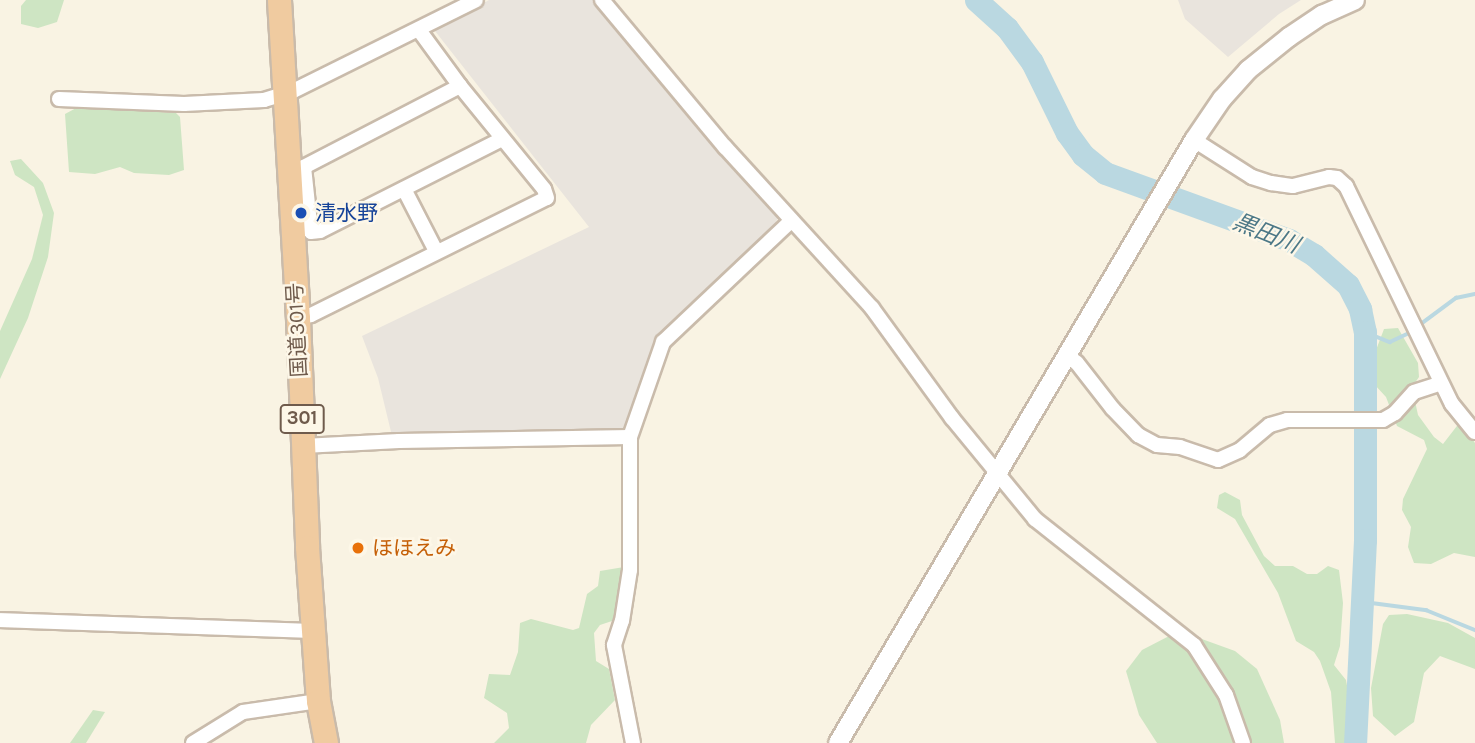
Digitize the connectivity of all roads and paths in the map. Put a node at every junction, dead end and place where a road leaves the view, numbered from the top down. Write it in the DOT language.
graph roads {
  1 [pos="279,0"];
  2 [pos="476,0"];
  3 [pos="602,0"];
  4 [pos="1354,0"];
  5 [pos="419,30"];
  6 [pos="460,86"];
  7 [pos="283,95"];
  8 [pos="59,99"];
  9 [pos="502,139"];
  10 [pos="1194,140"];
  11 [pos="404,189"];
  12 [pos="791,220"];
  13 [pos="436,251"];
  14 [pos="298,318"];
  15 [pos="1068,356"];
  16 [pos="1441,383"];
  17 [pos="1475,432"];
  18 [pos="630,437"];
  19 [pos="303,446"];
  20 [pos="999,474"];
  21 [pos="0,620"];
  22 [pos="313,631"];
  23 [pos="318,701"];
  24 [pos="193,743"];
  25 [pos="326,743"];
  26 [pos="633,743"];
  27 [pos="838,743"];
  28 [pos="1243,743"];
  1 -- 7 [label="highway, 国道301号 / 301"];
  2 -- 5 [label="street"];
  3 -- 12 [label="street"];
  4 -- 10 [label="street"];
  5 -- 6 [label="street"];
  5 -- 7 [label="street"];
  6 -- 9 [label="street"];
  6 -- 11 [label="street"];
  7 -- 8 [label="street"];
  7 -- 14 [label="highway, 国道301号 / 301"];
  9 -- 11 [label="street"];
  9 -- 13 [label="street"];
  10 -- 15 [label="street"];
  10 -- 16 [label="street"];
  11 -- 13 [label="street"];
  12 -- 18 [label="street"];
  12 -- 20 [label="street"];
  13 -- 14 [label="street"];
  14 -- 19 [label="highway, 国道301号 / 301"];
  15 -- 16 [label="street"];
  15 -- 20 [label="street"];
  16 -- 17 [label="street"];
  18 -- 19 [label="street"];
  18 -- 26 [label="street"];
  19 -- 22 [label="highway, 国道301号 / 301"];
  20 -- 27 [label="street"];
  20 -- 28 [label="street"];
  21 -- 22 [label="street"];
  22 -- 23 [label="highway, 国道301号 / 301"];
  23 -- 24 [label="street"];
  23 -- 25 [label="highway, 国道301号 / 301"];
}
